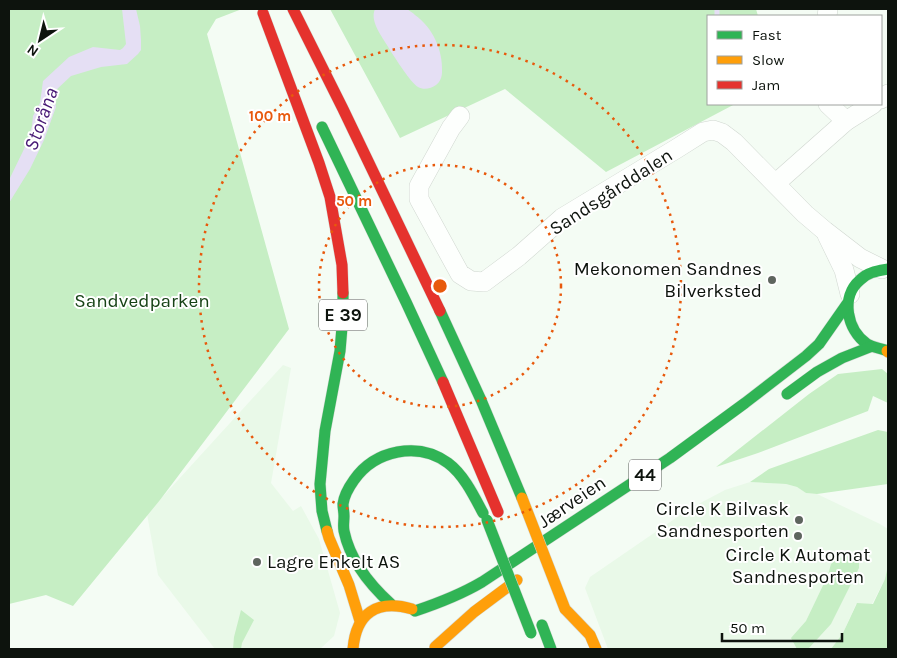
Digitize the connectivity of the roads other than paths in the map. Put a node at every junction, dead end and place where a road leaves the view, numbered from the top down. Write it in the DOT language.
graph roads {
  1 [pos="293,9"];
  2 [pos="262,11"];
  3 [pos="307,97"];
  4 [pos="829,105"];
  5 [pos="872,105"];
  6 [pos="316,114"];
  7 [pos="460,116"];
  8 [pos="846,122"];
  9 [pos="776,183"];
  10 [pos="825,231"];
  11 [pos="885,269"];
  12 [pos="848,299"];
  13 [pos="870,347"];
  14 [pos="888,351"];
  15 [pos="779,400"];
  16 [pos="500,516"];
  17 [pos="512,547"];
  18 [pos="558,554"];
  19 [pos="528,576"];
  20 [pos="391,604"];
  21 [pos="565,609"];
  22 [pos="415,610"];
  23 [pos="426,620"];
  24 [pos="540,620"];
  25 [pos="360,621"];
  26 [pos="432,633"];
  27 [pos="574,633"];
  28 [pos="532,637"];
  29 [pos="353,645"];
  30 [pos="434,648"];
  31 [pos="344,649"];
  32 [pos="551,649"];
  33 [pos="596,649"];
  1 -- 21 [label="main road, bridge"];
  2 -- 3 [label="main road, E 39"];
  2 -- 25 [label="main road, E 39"];
  4 -- 8 [label="street"];
  5 -- 8 [label="street"];
  6 -- 16 [label="main road"];
  7 -- 9 [label="street, Sandsgårddalen"];
  8 -- 9 [label="street"];
  9 -- 10 [label="street, Sandsgårddalen"];
  10 -- 11 [label="street, Sandsgårddalen"];
  10 -- 12 [label="street, Sandsgårddalen"];
  11 -- 12 [label="main road, 44"];
  12 -- 13 [label="main road"];
  12 -- 22 [label="main road, Jærveien / 44"];
  13 -- 14 [label="main road"];
  13 -- 15 [label="main road"];
  17 -- 19 [label="main road"];
  18 -- 19 [label="main road, Jærveien"];
  19 -- 30 [label="main road, Jærveien"];
  20 -- 22 [label="main road, 44"];
  20 -- 25 [label="main road"];
  20 -- 28 [label="main road, bridge"];
  21 -- 27 [label="main road"];
  21 -- 33 [label="main road"];
  22 -- 23 [label="main road, 44"];
  24 -- 32 [label="main road"];
  25 -- 29 [label="main road"];
  26 -- 30 [label="main road"];
  29 -- 31 [label="main road"];
}
